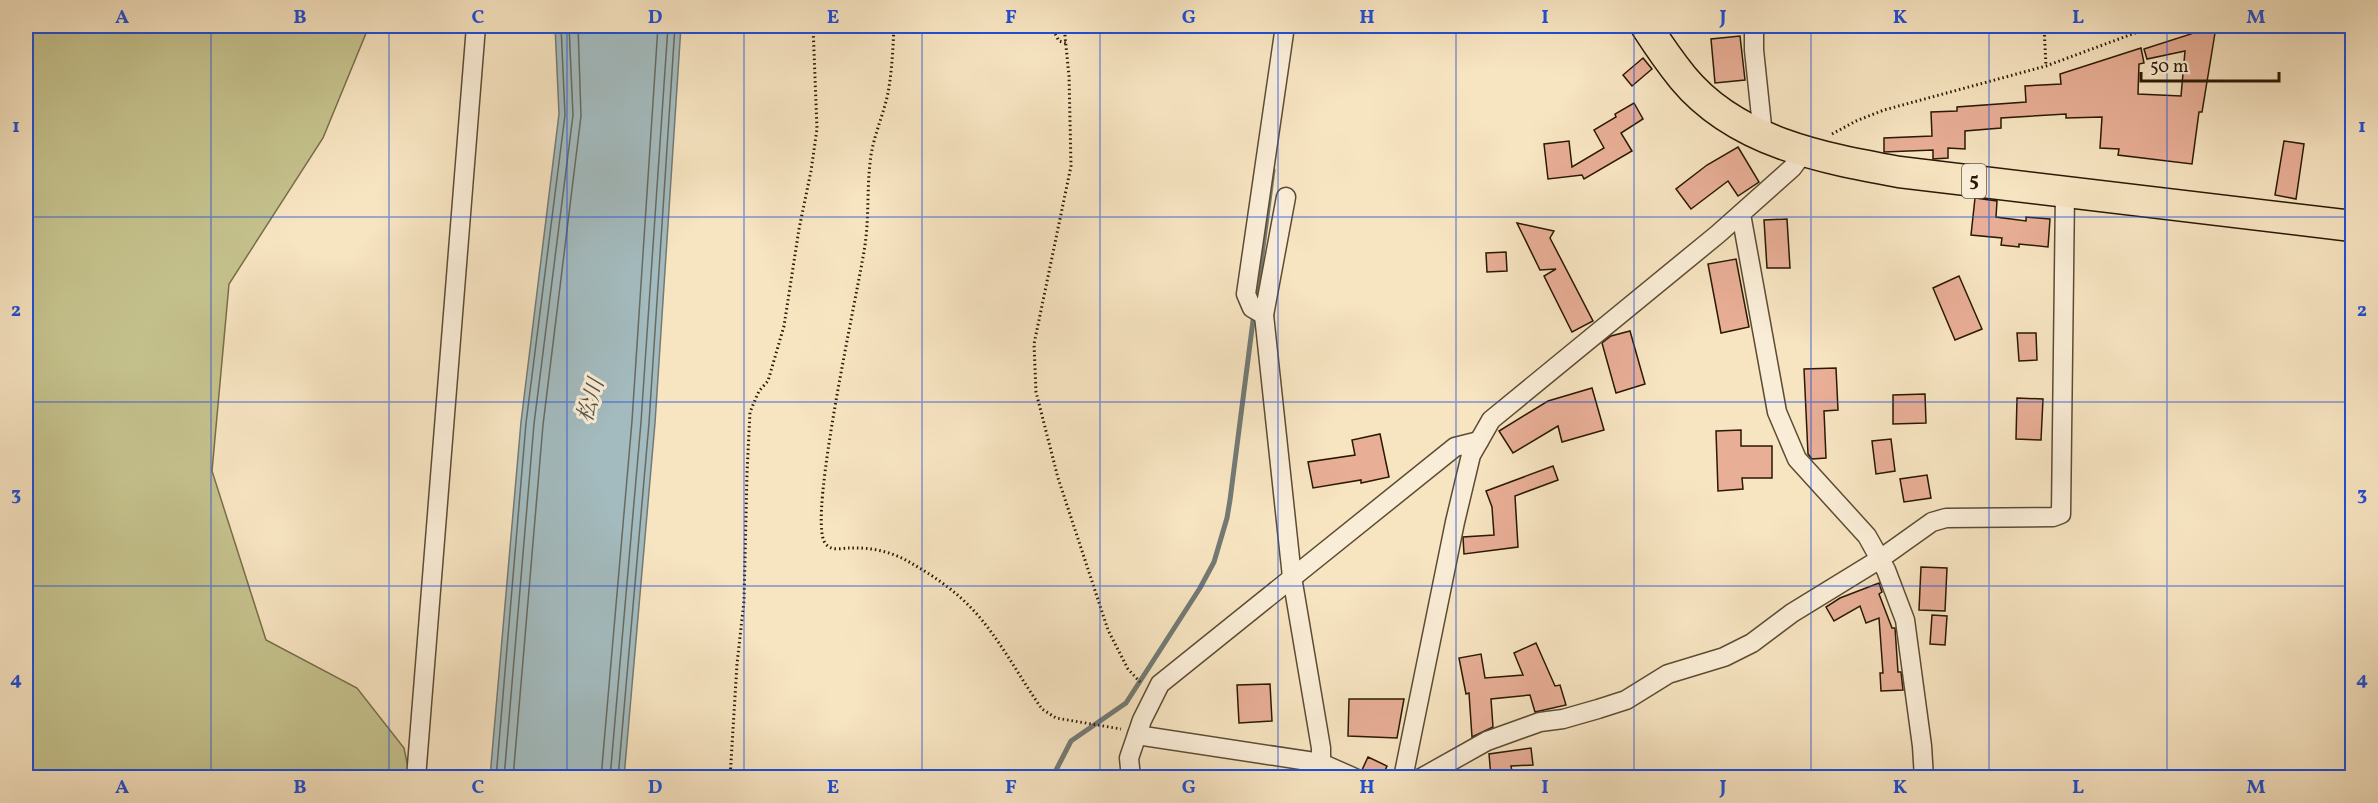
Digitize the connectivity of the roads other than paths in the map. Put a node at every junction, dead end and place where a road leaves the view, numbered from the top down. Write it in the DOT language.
graph roads {
  1 [pos="476,26"];
  2 [pos="1285,26"];
  3 [pos="1646,26"];
  4 [pos="1754,26"];
  5 [pos="1765,136"];
  6 [pos="1814,155"];
  7 [pos="2065,192"];
  8 [pos="1286,197"];
  9 [pos="1741,214"];
  10 [pos="2352,226"];
  11 [pos="1264,315"];
  12 [pos="1479,441"];
  13 [pos="1880,559"];
  14 [pos="1292,578"];
  15 [pos="1137,735"];
  16 [pos="1321,763"];
  17 [pos="416,777"];
  18 [pos="1131,777"];
  19 [pos="1355,777"];
  20 [pos="1403,777"];
  21 [pos="1421,777"];
  22 [pos="1924,777"];
  1 -- 17 [label="street"];
  2 -- 11 [label="street"];
  3 -- 5 [label="main road, 5"];
  4 -- 5 [label="street"];
  5 -- 6 [label="main road, 5"];
  6 -- 7 [label="main road, 5"];
  6 -- 9 [label="street"];
  7 -- 10 [label="main road, 5"];
  7 -- 13 [label="street"];
  8 -- 11 [label="street"];
  9 -- 12 [label="street"];
  9 -- 13 [label="street"];
  11 -- 14 [label="street"];
  12 -- 14 [label="street"];
  12 -- 20 [label="street"];
  13 -- 21 [label="street"];
  13 -- 22 [label="street"];
  14 -- 15 [label="street"];
  14 -- 16 [label="street"];
  15 -- 16 [label="street"];
  15 -- 18 [label="street"];
  16 -- 19 [label="street"];
}
